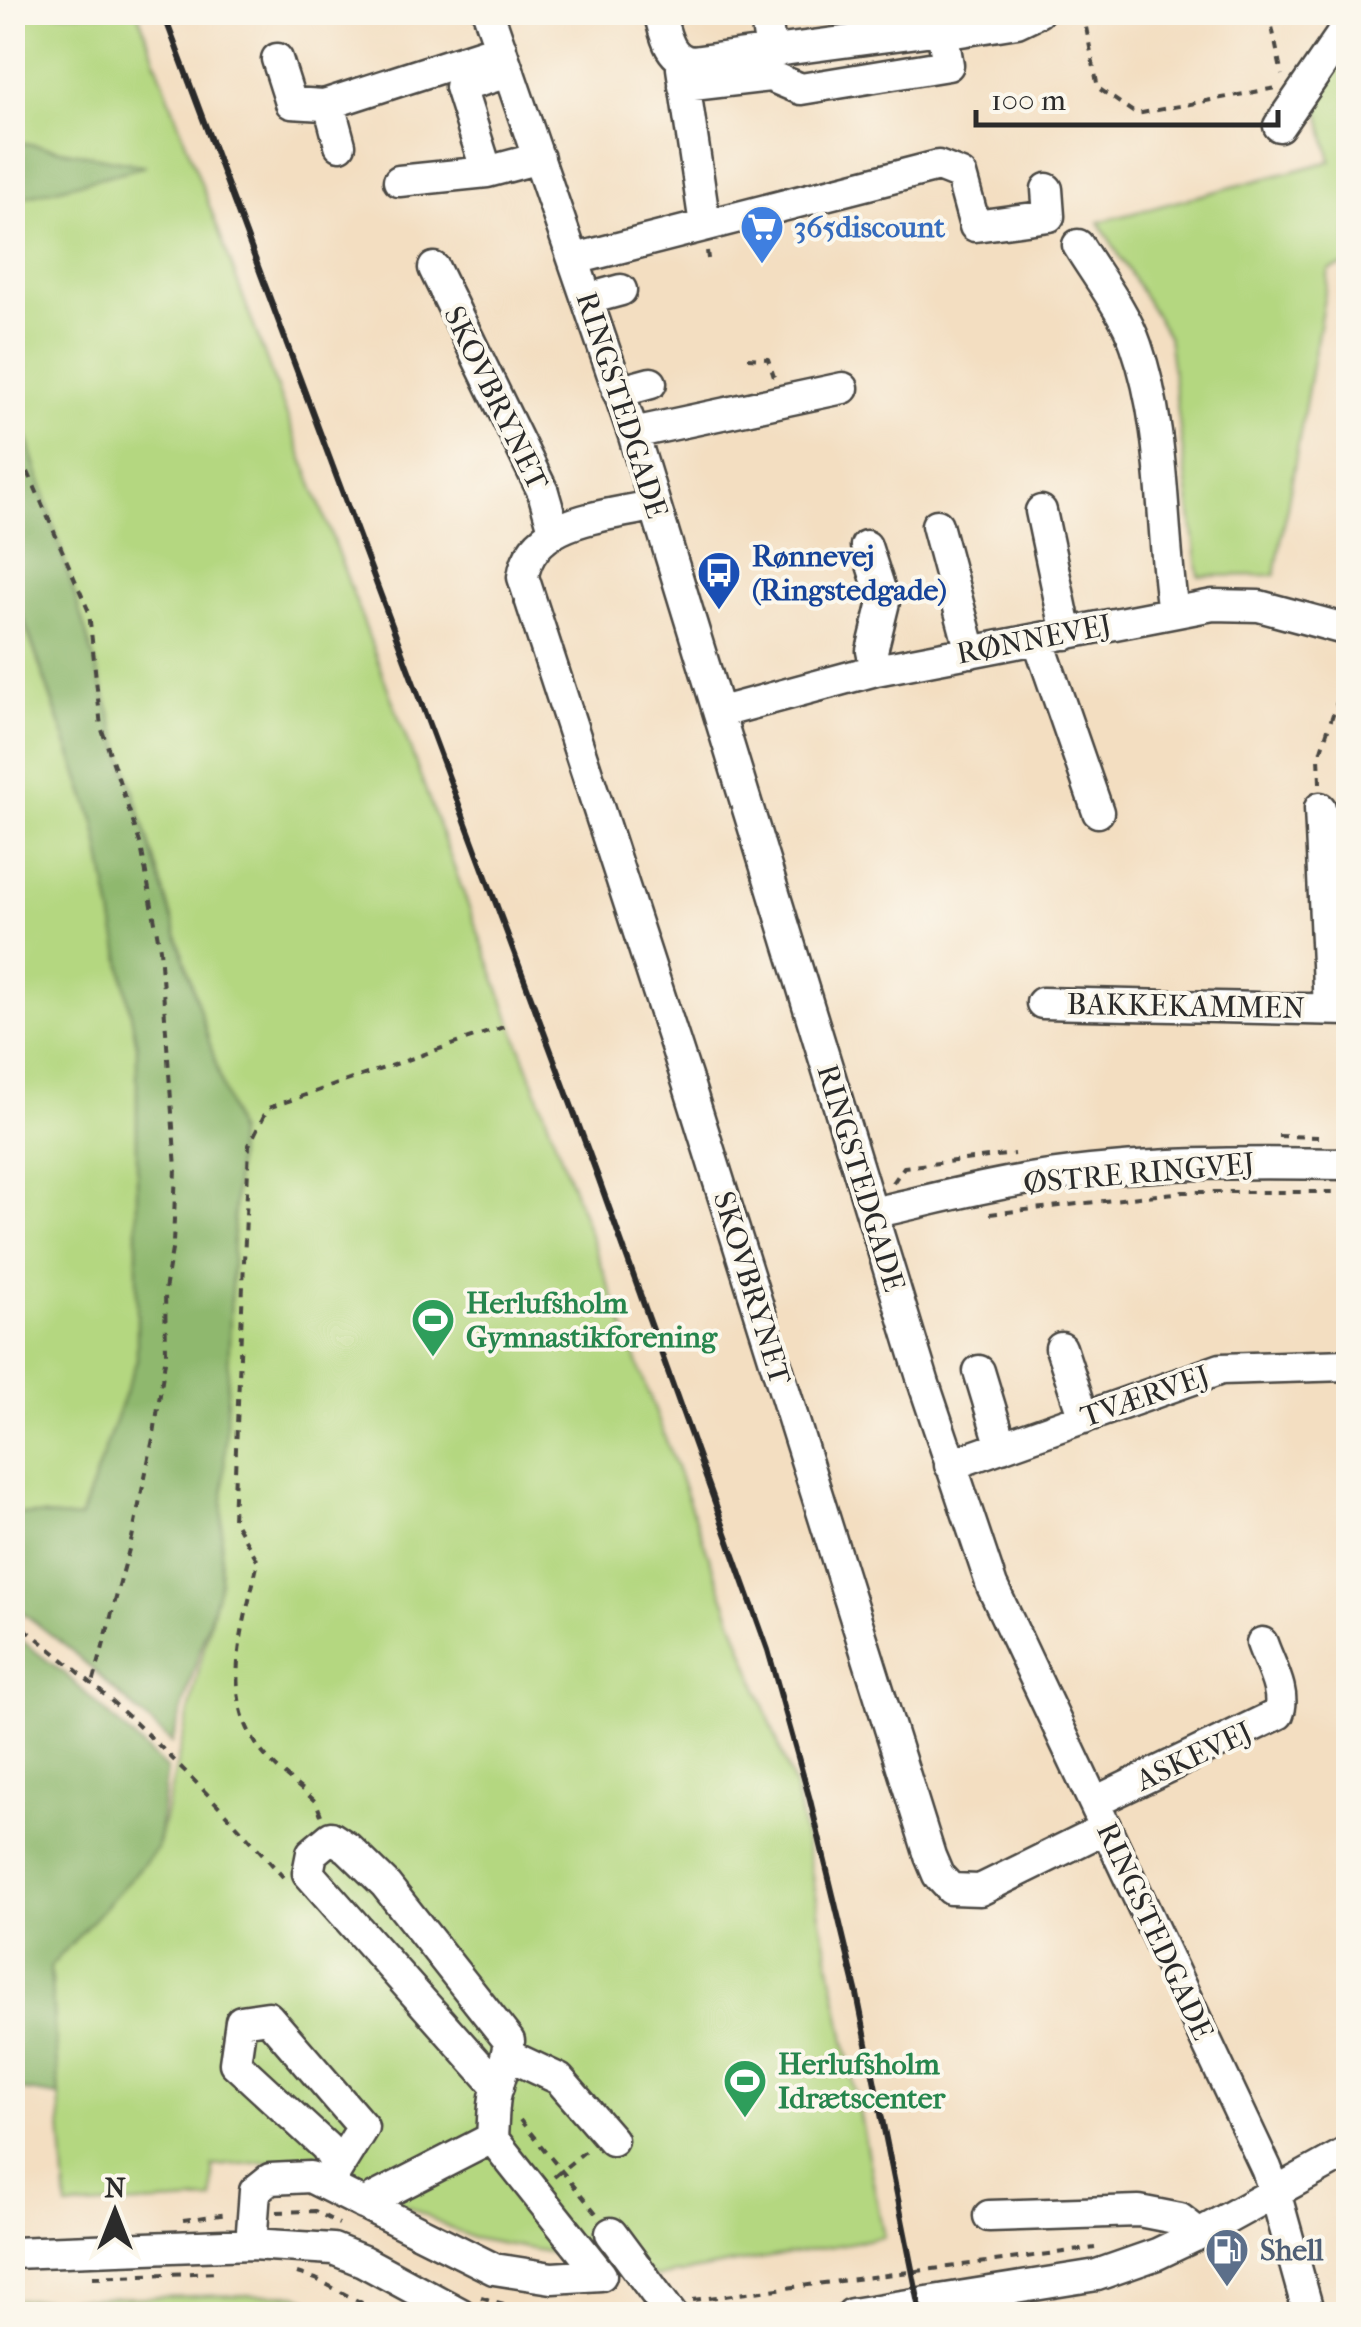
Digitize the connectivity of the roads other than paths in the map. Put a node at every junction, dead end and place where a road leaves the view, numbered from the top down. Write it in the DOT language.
graph roads {
  1 [pos="488,12"];
  2 [pos="659,12"];
  3 [pos="765,12"];
  4 [pos="1038,12"];
  5 [pos="1345,22"];
  6 [pos="941,25"];
  7 [pos="858,26"];
  8 [pos="771,52"];
  9 [pos="277,59"];
  10 [pos="505,60"];
  11 [pos="683,73"];
  12 [pos="329,104"];
  13 [pos="1279,126"];
  14 [pos="340,145"];
  15 [pos="540,158"];
  16 [pos="487,172"];
  17 [pos="399,181"];
  18 [pos="1047,189"];
  19 [pos="706,225"];
  20 [pos="1078,245"];
  21 [pos="574,259"];
  22 [pos="434,268"];
  23 [pos="621,290"];
  24 [pos="588,298"];
  25 [pos="650,384"];
  26 [pos="843,388"];
  27 [pos="618,392"];
  28 [pos="633,433"];
  29 [pos="1146,492"];
  30 [pos="655,506"];
  31 [pos="1041,511"];
  32 [pos="937,525"];
  33 [pos="554,530"];
  34 [pos="866,546"];
  35 [pos="1164,551"];
  36 [pos="1173,612"];
  37 [pos="1348,630"];
  38 [pos="1052,636"];
  39 [pos="971,652"];
  40 [pos="876,670"];
  41 [pos="721,712"];
  42 [pos="1320,808"];
  43 [pos="1098,812"];
  44 [pos="1042,1003"];
  45 [pos="1339,1009"];
  46 [pos="1348,1164"];
  47 [pos="872,1213"];
  48 [pos="1062,1348"];
  49 [pos="1348,1365"];
  50 [pos="978,1371"];
  51 [pos="1084,1418"];
  52 [pos="1002,1447"];
  53 [pos="950,1465"];
  54 [pos="1262,1643"];
  55 [pos="1101,1815"];
  56 [pos="508,2055"];
  57 [pos="497,2091"];
  58 [pos="492,2138"];
  59 [pos="598,2145"];
  60 [pos="1348,2152"];
  61 [pos="332,2176"];
  62 [pos="1276,2192"];
  63 [pos="989,2216"];
  64 [pos="356,2217"];
  65 [pos="252,2229"];
  66 [pos="611,2233"];
  67 [pos="1199,2234"];
  68 [pos="12,2253"];
  69 [pos="638,2269"];
  70 [pos="602,2274"];
  71 [pos="464,2304"];
  72 [pos="668,2309"];
  73 [pos="852,2314"];
  74 [pos="1308,2314"];
  1 -- 10 [label="street, RINGSTEDGADE"];
  2 -- 11 [label="street"];
  3 -- 8 [label="street"];
  4 -- 6 [label="street"];
  5 -- 13 [label="street"];
  6 -- 7 [label="street"];
  6 -- 11 [label="street"];
  7 -- 8 [label="street"];
  8 -- 11 [label="street"];
  9 -- 12 [label="street"];
  10 -- 12 [label="street"];
  10 -- 15 [label="street, RINGSTEDGADE"];
  10 -- 16 [label="street"];
  11 -- 19 [label="street"];
  12 -- 14 [label="street"];
  15 -- 16 [label="street"];
  15 -- 21 [label="street, RINGSTEDGADE"];
  16 -- 17 [label="street"];
  18 -- 19 [label="street"];
  19 -- 21 [label="street"];
  20 -- 35 [label="street"];
  21 -- 24 [label="street, RINGSTEDGADE"];
  22 -- 33 [label="street, SKOVBRYNET"];
  23 -- 24 [label="street"];
  24 -- 27 [label="street, RINGSTEDGADE"];
  25 -- 27 [label="street"];
  26 -- 28 [label="street"];
  27 -- 28 [label="street, RINGSTEDGADE"];
  28 -- 30 [label="street, RINGSTEDGADE"];
  29 -- 35 [label="street"];
  30 -- 33 [label="street, SKOVBRYNET"];
  30 -- 41 [label="street, RINGSTEDGADE"];
  31 -- 38 [label="street"];
  32 -- 39 [label="street"];
  33 -- 55 [label="street, SKOVBRYNET"];
  34 -- 40 [label="street"];
  35 -- 36 [label="street"];
  36 -- 37 [label="street, RØNNEVEJ"];
  36 -- 38 [label="street, RØNNEVEJ"];
  38 -- 39 [label="street, RØNNEVEJ"];
  38 -- 43 [label="street"];
  39 -- 40 [label="street, RØNNEVEJ"];
  40 -- 41 [label="street, RØNNEVEJ"];
  41 -- 47 [label="street, RINGSTEDGADE"];
  42 -- 45 [label="street, BAKKEKAMMEN"];
  44 -- 45 [label="street, BAKKEKAMMEN"];
  46 -- 47 [label="street, ØSTRE RINGVEJ"];
  47 -- 53 [label="street, RINGSTEDGADE"];
  48 -- 51 [label="street"];
  49 -- 51 [label="street, TVÆRVEJ"];
  50 -- 52 [label="street"];
  51 -- 52 [label="street, TVÆRVEJ"];
  52 -- 53 [label="street, TVÆRVEJ"];
  53 -- 55 [label="street, RINGSTEDGADE"];
  54 -- 55 [label="street, ASKEVEJ"];
  55 -- 62 [label="street, RINGSTEDGADE"];
  56 -- 57 [label="street"];
  56 -- 57 [label="street"];
  56 -- 59 [label="street"];
  57 -- 58 [label="street"];
  58 -- 64 [label="street"];
  58 -- 70 [label="street"];
  60 -- 62 [label="street"];
  61 -- 61 [label="street"];
  61 -- 64 [label="street"];
  61 -- 65 [label="street"];
  62 -- 67 [label="street"];
  62 -- 74 [label="street, RINGSTEDGADE"];
  63 -- 67 [label="street"];
  64 -- 70 [label="street"];
  65 -- 68 [label="street"];
  65 -- 71 [label="street"];
  66 -- 69 [label="street"];
  67 -- 73 [label="street"];
  69 -- 70 [label="street"];
  69 -- 72 [label="street"];
}
